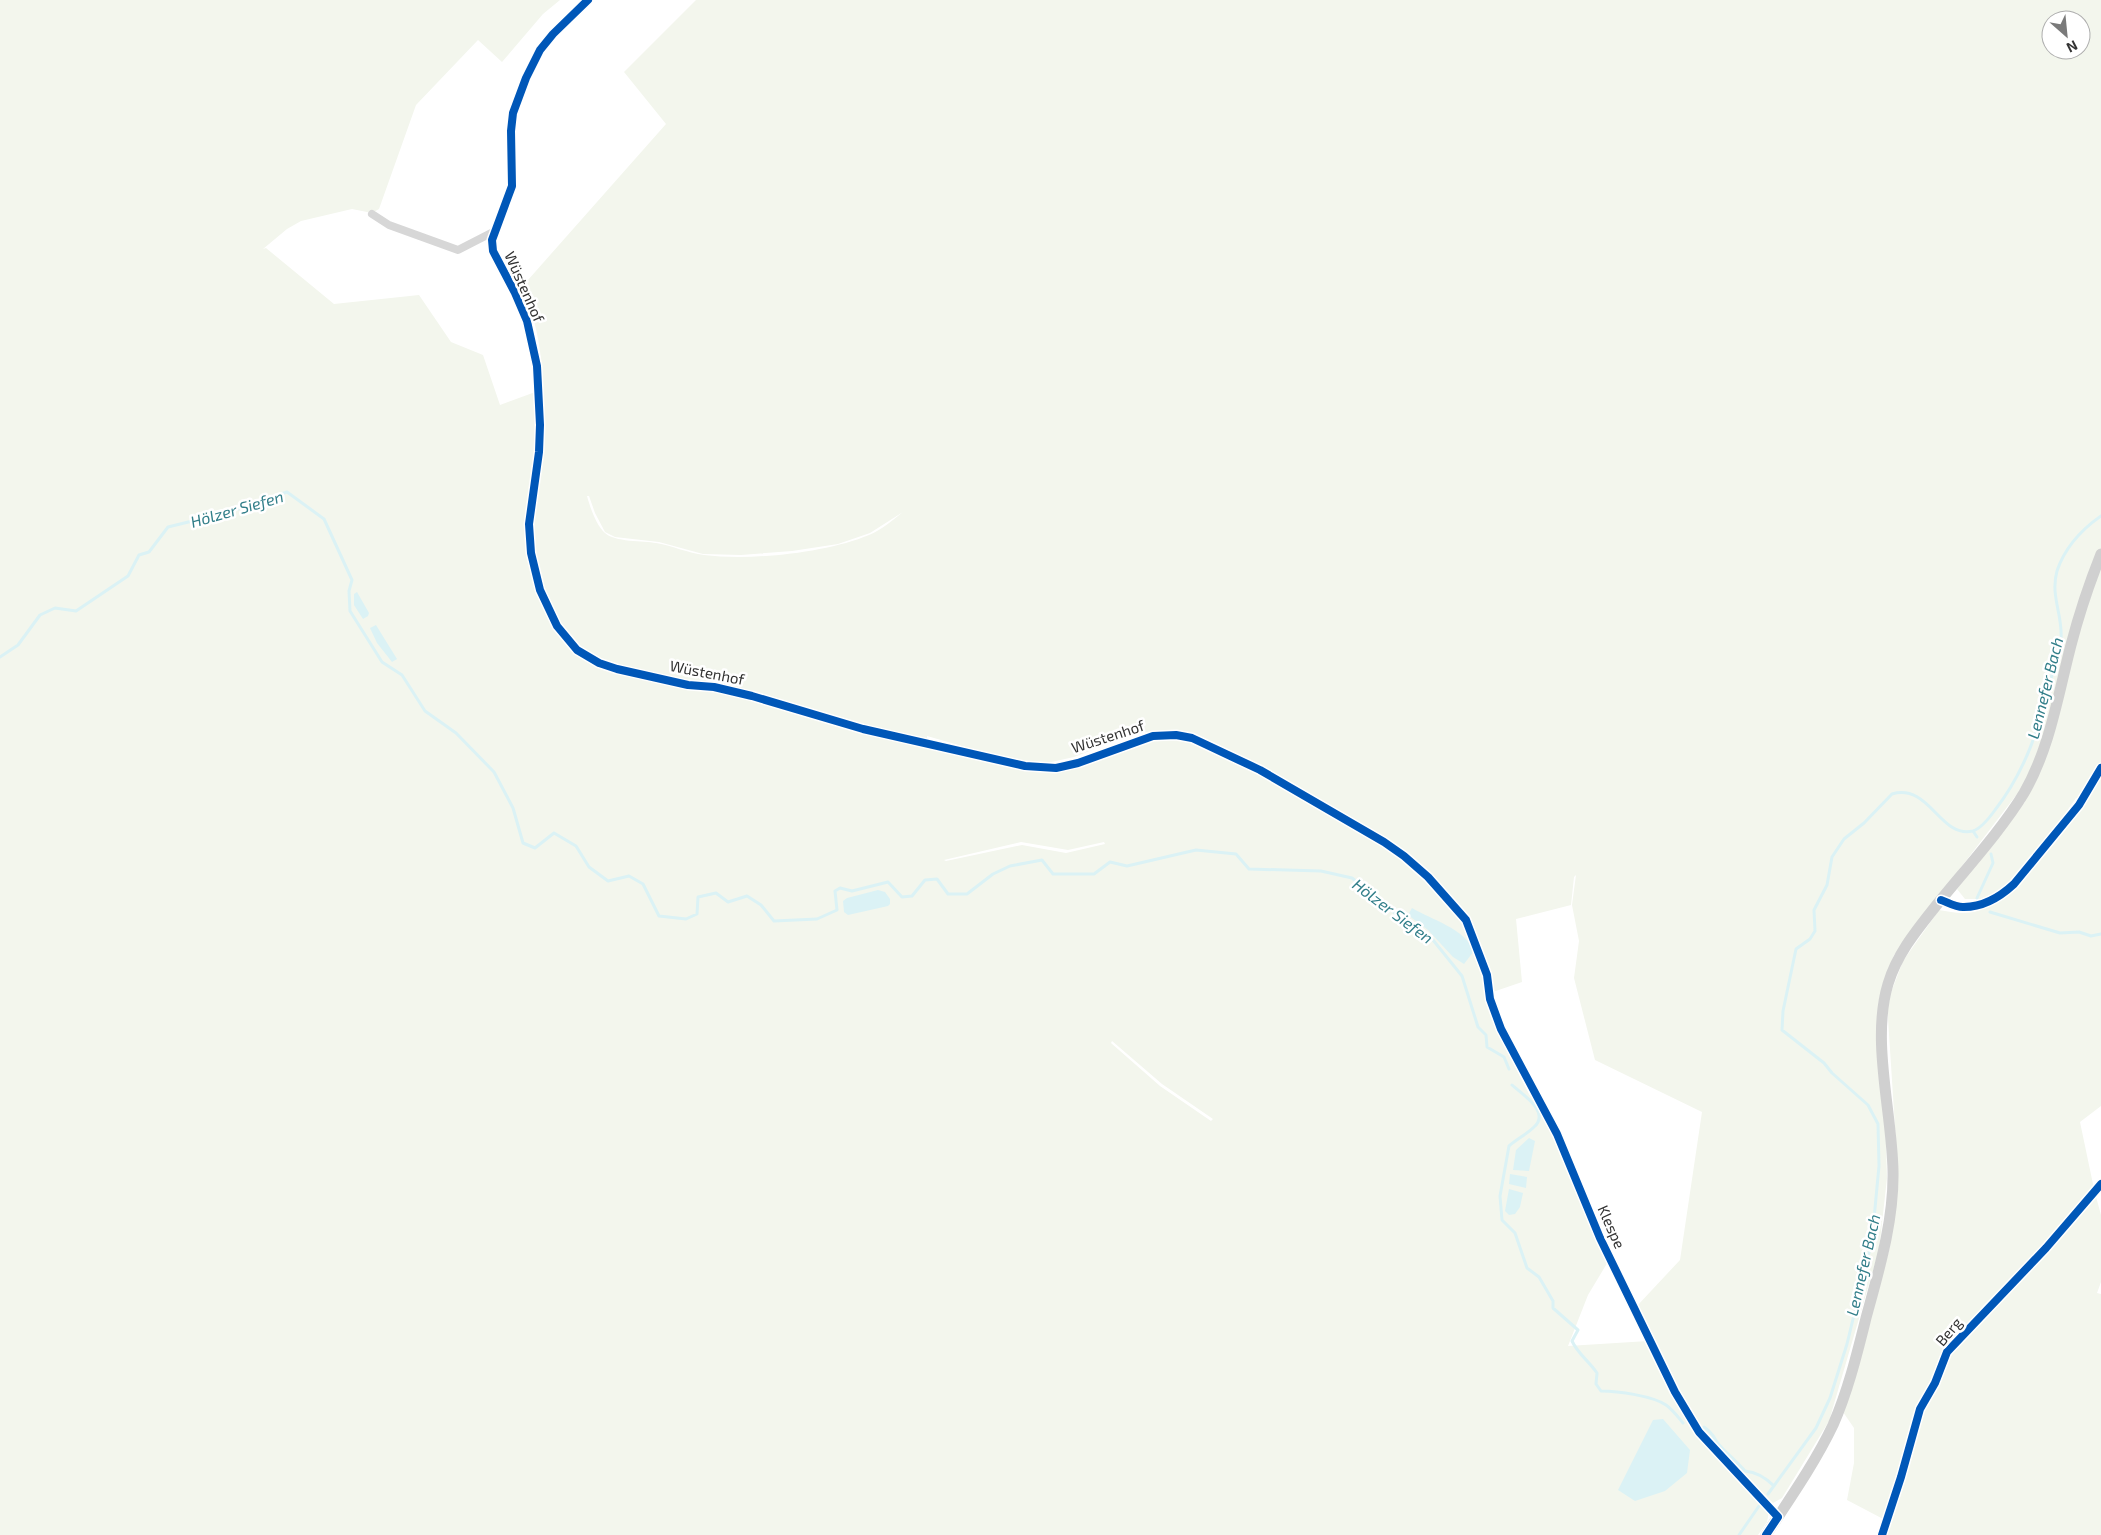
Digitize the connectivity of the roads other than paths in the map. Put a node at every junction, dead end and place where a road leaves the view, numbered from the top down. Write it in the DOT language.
graph roads {
  1 [pos="588,0"];
  2 [pos="372,214"];
  3 [pos="495,231"];
  4 [pos="2101,554"];
  5 [pos="2101,768"];
  6 [pos="1941,900"];
  7 [pos="1466,920"];
  8 [pos="2101,1184"];
  9 [pos="1778,1517"];
  10 [pos="1766,1535"];
  11 [pos="1882,1535"];
  1 -- 3 [label="street, Wüstenhof"];
  2 -- 3 [label="street"];
  3 -- 7 [label="street, Wüstenhof"];
  4 -- 6 [label="main road"];
  5 -- 6 [label="street"];
  6 -- 9 [label="main road"];
  7 -- 9 [label="street, Klespe"];
  8 -- 11 [label="street, Berg"];
  9 -- 10 [label="main road"];
}
